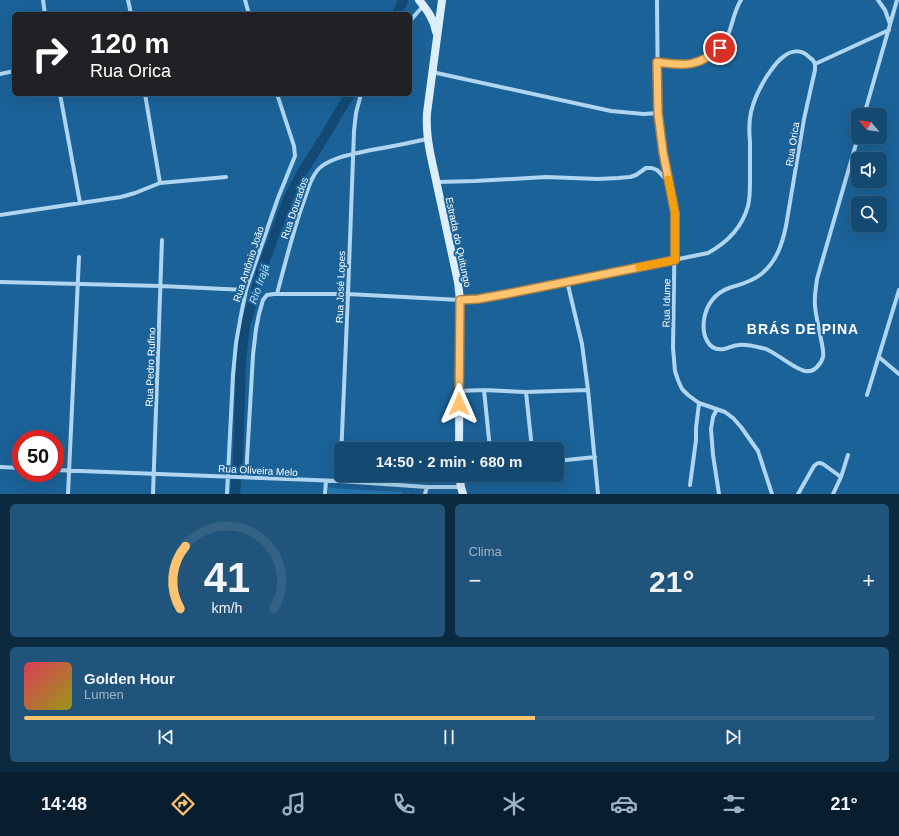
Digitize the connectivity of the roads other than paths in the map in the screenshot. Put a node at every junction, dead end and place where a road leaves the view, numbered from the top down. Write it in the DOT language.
graph roads {
  1 [pos="43,0"];
  2 [pos="128,0"];
  3 [pos="245,0"];
  4 [pos="442,0"];
  5 [pos="657,0"];
  6 [pos="741,0"];
  7 [pos="878,0"];
  8 [pos="897,0"];
  9 [pos="421,3"];
  10 [pos="46,12"];
  11 [pos="131,12"];
  12 [pos="249,12"];
  13 [pos="412,18"];
  14 [pos="890,24"];
  15 [pos="889,30"];
  16 [pos="437,41"];
  17 [pos="657,62"];
  18 [pos="815,64"];
  19 [pos="12,71"];
  20 [pos="432,72"];
  21 [pos="0,74"];
  22 [pos="60,96"];
  23 [pos="145,96"];
  24 [pos="278,96"];
  25 [pos="360,96"];
  26 [pos="866,108"];
  27 [pos="658,113"];
  28 [pos="427,139"];
  29 [pos="856,144"];
  30 [pos="353,154"];
  31 [pos="226,177"];
  32 [pos="668,181"];
  33 [pos="436,182"];
  34 [pos="160,184"];
  35 [pos="80,203"];
  36 [pos="0,216"];
  37 [pos="162,240"];
  38 [pos="79,257"];
  39 [pos="675,260"];
  40 [pos="0,282"];
  41 [pos="567,282"];
  42 [pos="79,283"];
  43 [pos="161,286"];
  44 [pos="246,290"];
  45 [pos="899,290"];
  46 [pos="277,294"];
  47 [pos="348,294"];
  48 [pos="460,300"];
  49 [pos="879,357"];
  50 [pos="899,374"];
  51 [pos="484,390"];
  52 [pos="588,390"];
  53 [pos="459,391"];
  54 [pos="526,392"];
  55 [pos="867,395"];
  56 [pos="699,403"];
  57 [pos="717,409"];
  58 [pos="342,442"];
  59 [pos="459,442"];
  60 [pos="489,442"];
  61 [pos="531,442"];
  62 [pos="848,455"];
  63 [pos="595,457"];
  64 [pos="564,460"];
  65 [pos="0,467"];
  66 [pos="12,468"];
  67 [pos="64,470"];
  68 [pos="69,470"];
  69 [pos="154,474"];
  70 [pos="228,477"];
  71 [pos="244,477"];
  72 [pos="840,477"];
  73 [pos="326,481"];
  74 [pos="334,482"];
  75 [pos="340,482"];
  76 [pos="690,485"];
  77 [pos="427,487"];
  78 [pos="462,490"];
  79 [pos="68,494"];
  80 [pos="153,494"];
  81 [pos="227,494"];
  82 [pos="326,494"];
  83 [pos="425,494"];
  84 [pos="598,494"];
  85 [pos="719,494"];
  86 [pos="772,494"];
  87 [pos="798,494"];
  88 [pos="833,494"];
  1 -- 10 [label="street"];
  2 -- 11 [label="street"];
  3 -- 12 [label="street"];
  4 -- 16 [label="main road, Estrada do Quitungo"];
  5 -- 17 [label="street, Rua Idume"];
  6 -- 17 [label="street"];
  7 -- 14 [label="street"];
  8 -- 14 [label="street"];
  9 -- 13 [label="street"];
  9 -- 16 [label="main road, Estrada do Quitungo"];
  14 -- 15 [label="street"];
  15 -- 18 [label="street"];
  15 -- 26 [label="street"];
  16 -- 20 [label="main road, Estrada do Quitungo"];
  17 -- 27 [label="street, Rua Idume"];
  18 -- 29 [label="street, Rua Orica"];
  18 -- 39 [label="street"];
  19 -- 21 [label="street"];
  20 -- 27 [label="street"];
  20 -- 28 [label="main road, Estrada do Quitungo"];
  22 -- 35 [label="street"];
  23 -- 34 [label="street"];
  24 -- 44 [label="street, Rua Antônio João"];
  25 -- 30 [label="street, Rua José Lopes"];
  27 -- 32 [label="street, Rua Idume"];
  28 -- 30 [label="street, Rua Dourados"];
  28 -- 33 [label="main road, Estrada do Quitungo"];
  30 -- 46 [label="street, Rua Dourados"];
  30 -- 47 [label="street, Rua José Lopes"];
  31 -- 34 [label="street"];
  32 -- 33 [label="street"];
  32 -- 39 [label="street, Rua Idume"];
  33 -- 48 [label="main road, Estrada do Quitungo"];
  34 -- 35 [label="street"];
  35 -- 36 [label="street"];
  37 -- 43 [label="street, Rua Pedro Rufino"];
  38 -- 42 [label="street"];
  39 -- 41 [label="street"];
  39 -- 56 [label="street, Rua Idume"];
  40 -- 42 [label="street"];
  41 -- 48 [label="street"];
  41 -- 52 [label="street"];
  42 -- 43 [label="street"];
  42 -- 68 [label="street"];
  43 -- 44 [label="street"];
  43 -- 69 [label="street, Rua Pedro Rufino"];
  44 -- 70 [label="street, Rua Antônio João"];
  45 -- 49 [label="street"];
  46 -- 47 [label="street"];
  46 -- 71 [label="street"];
  47 -- 48 [label="street"];
  47 -- 58 [label="street, Rua José Lopes"];
  48 -- 53 [label="main road, Estrada do Quitungo"];
  49 -- 50 [label="street"];
  49 -- 55 [label="street"];
  51 -- 53 [label="street"];
  51 -- 54 [label="street"];
  51 -- 60 [label="street"];
  52 -- 54 [label="street"];
  52 -- 63 [label="street"];
  53 -- 59 [label="main road, Estrada do Quitungo"];
  54 -- 61 [label="street"];
  56 -- 57 [label="street, Rua Idume"];
  56 -- 76 [label="street"];
  57 -- 85 [label="street"];
  57 -- 86 [label="street, Rua Idume"];
  62 -- 72 [label="street"];
  63 -- 64 [label="street"];
  63 -- 84 [label="street"];
  65 -- 66 [label="street"];
  67 -- 68 [label="street, Rua Oliveira Melo"];
  68 -- 69 [label="street, Rua Oliveira Melo"];
  68 -- 79 [label="street"];
  69 -- 70 [label="street, Rua Oliveira Melo"];
  69 -- 80 [label="street, Rua Pedro Rufino"];
  70 -- 71 [label="street, Rua Oliveira Melo"];
  70 -- 81 [label="street, Rua Antônio João"];
  71 -- 73 [label="street, Rua Oliveira Melo"];
  72 -- 87 [label="street"];
  72 -- 88 [label="street"];
  73 -- 74 [label="street, Rua Oliveira Melo"];
  73 -- 82 [label="street"];
  75 -- 77 [label="street, Rua Oliveira Melo"];
  77 -- 78 [label="street, Rua Oliveira Melo"];
  77 -- 83 [label="street"];
}
